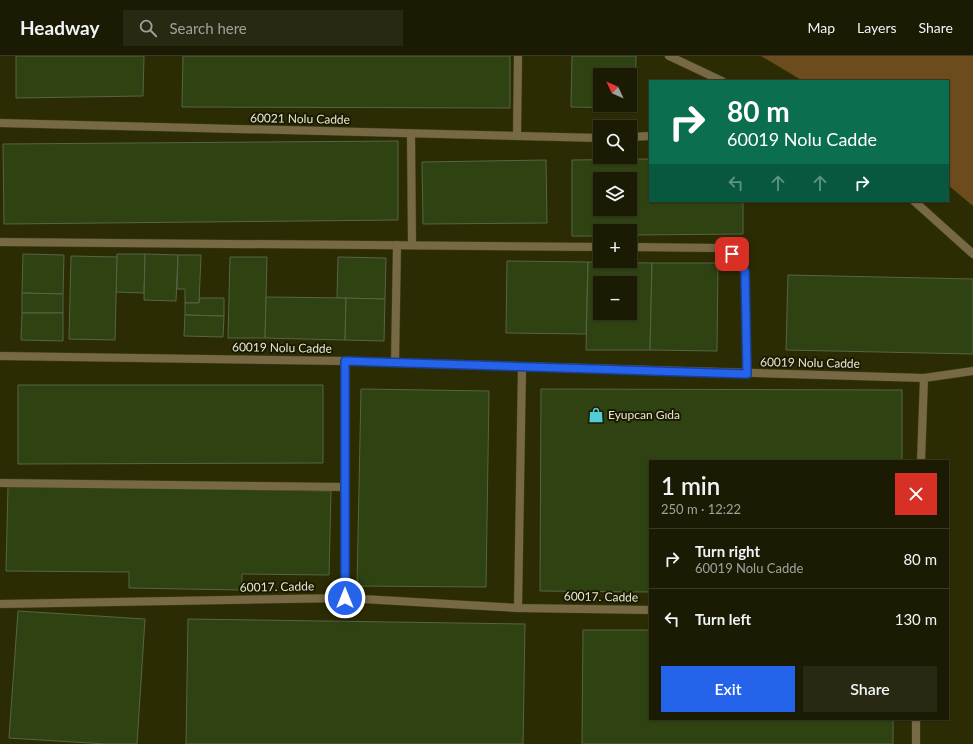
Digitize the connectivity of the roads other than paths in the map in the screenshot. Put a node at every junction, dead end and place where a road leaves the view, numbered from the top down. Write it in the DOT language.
graph roads {
  1 [pos="518,56"];
  2 [pos="669,56"];
  3 [pos="720,80"];
  4 [pos="0,123"];
  5 [pos="411,134"];
  6 [pos="517,136"];
  7 [pos="649,136"];
  8 [pos="637,137"];
  9 [pos="593,138"];
  10 [pos="915,202"];
  11 [pos="0,242"];
  12 [pos="397,245"];
  13 [pos="412,245"];
  14 [pos="593,247"];
  15 [pos="637,247"];
  16 [pos="973,254"];
  17 [pos="0,356"];
  18 [pos="345,361"];
  19 [pos="395,363"];
  20 [pos="522,367"];
  21 [pos="973,371"];
  22 [pos="747,374"];
  23 [pos="924,378"];
  24 [pos="921,460"];
  25 [pos="0,483"];
  26 [pos="345,487"];
  27 [pos="345,598"];
  28 [pos="0,604"];
  29 [pos="518,608"];
  30 [pos="649,610"];
  31 [pos="916,720"];
  32 [pos="916,744"];
  1 -- 6 [label="street"];
  2 -- 3 [label="street"];
  4 -- 5 [label="street, 60021 Nolu Cadde"];
  5 -- 6 [label="street, 60021 Nolu Cadde"];
  5 -- 13 [label="street"];
  6 -- 9 [label="street, 60021 Nolu Cadde"];
  7 -- 8 [label="street"];
  10 -- 16 [label="street"];
  11 -- 12 [label="street"];
  12 -- 13 [label="street"];
  12 -- 19 [label="street"];
  13 -- 14 [label="street"];
  15 -- 22 [label="street"];
  17 -- 18 [label="street, 60019 Nolu Cadde"];
  18 -- 19 [label="street, 60019 Nolu Cadde"];
  18 -- 26 [label="street"];
  19 -- 20 [label="street, 60019 Nolu Cadde"];
  20 -- 22 [label="street, 60019 Nolu Cadde"];
  20 -- 29 [label="street"];
  21 -- 23 [label="street, 60019 Nolu Cadde"];
  22 -- 23 [label="street, 60019 Nolu Cadde"];
  23 -- 24 [label="street"];
  25 -- 26 [label="street"];
  26 -- 27 [label="street"];
  27 -- 28 [label="street, 60017. Cadde"];
  27 -- 29 [label="street, 60017. Cadde"];
  29 -- 30 [label="street, 60017. Cadde"];
  31 -- 32 [label="street"];
}
